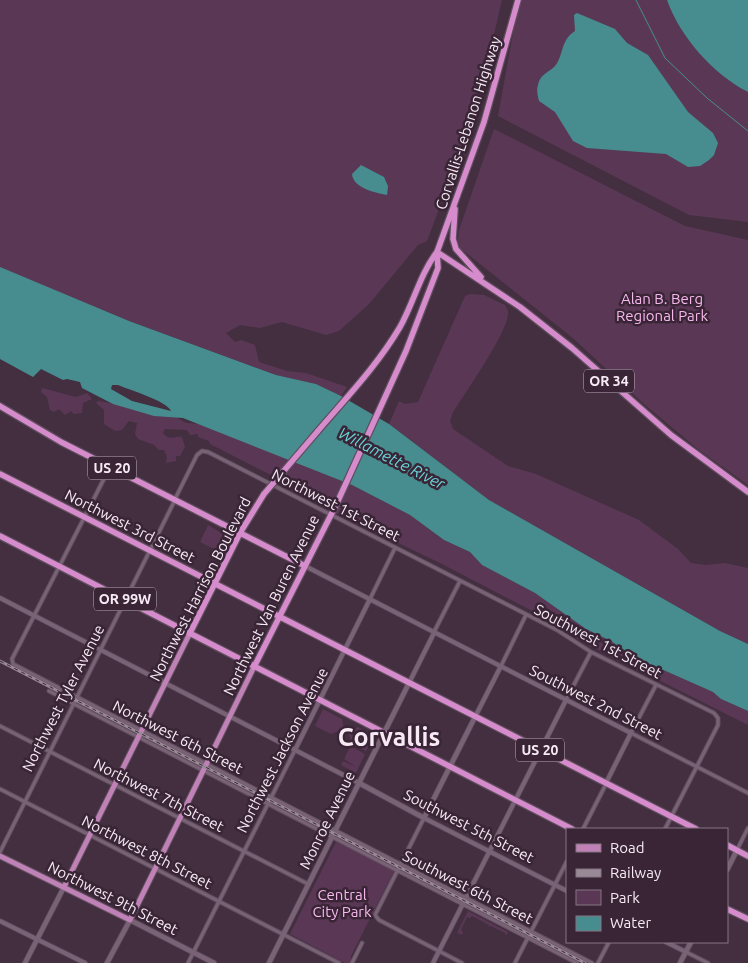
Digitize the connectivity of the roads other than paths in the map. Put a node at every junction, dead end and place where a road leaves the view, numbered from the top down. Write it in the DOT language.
graph roads {
  1 [pos="518,0"];
  2 [pos="455,207"];
  3 [pos="437,252"];
  4 [pos="489,285"];
  5 [pos="0,406"];
  6 [pos="200,452"];
  7 [pos="110,467"];
  8 [pos="0,474"];
  9 [pos="748,492"];
  10 [pos="174,500"];
  11 [pos="84,517"];
  12 [pos="335,517"];
  13 [pos="240,533"];
  14 [pos="0,536"];
  15 [pos="395,548"];
  16 [pos="150,551"];
  17 [pos="59,566"];
  18 [pos="305,566"];
  19 [pos="460,581"];
  20 [pos="215,584"];
  21 [pos="0,598"];
  22 [pos="125,600"];
  23 [pos="370,600"];
  24 [pos="526,615"];
  25 [pos="34,616"];
  26 [pos="279,617"];
  27 [pos="190,633"];
  28 [pos="434,633"];
  29 [pos="100,650"];
  30 [pos="344,650"];
  31 [pos="591,652"];
  32 [pos="501,666"];
  33 [pos="254,667"];
  34 [pos="165,683"];
  35 [pos="409,683"];
  36 [pos="656,685"];
  37 [pos="49,691"];
  38 [pos="76,697"];
  39 [pos="319,700"];
  40 [pos="566,700"];
  41 [pos="73,703"];
  42 [pos="230,716"];
  43 [pos="475,716"];
  44 [pos="0,726"];
  45 [pos="142,730"];
  46 [pos="384,733"];
  47 [pos="631,733"];
  48 [pos="139,737"];
  49 [pos="50,750"];
  50 [pos="295,750"];
  51 [pos="540,750"];
  52 [pos="206,763"];
  53 [pos="698,766"];
  54 [pos="450,767"];
  55 [pos="203,770"];
  56 [pos="359,783"];
  57 [pos="606,784"];
  58 [pos="115,785"];
  59 [pos="0,789"];
  60 [pos="748,793"];
  61 [pos="271,797"];
  62 [pos="515,800"];
  63 [pos="24,802"];
  64 [pos="268,803"];
  65 [pos="672,817"];
  66 [pos="179,818"];
  67 [pos="424,818"];
  68 [pos="570,828"];
  69 [pos="584,828"];
  70 [pos="666,828"];
  71 [pos="694,828"];
  72 [pos="748,828"];
  73 [pos="335,830"];
  74 [pos="90,836"];
  75 [pos="332,837"];
  76 [pos="728,846"];
  77 [pos="737,850"];
  78 [pos="244,851"];
  79 [pos="489,851"];
  80 [pos="0,852"];
  81 [pos="0,856"];
  82 [pos="748,856"];
  83 [pos="566,864"];
  84 [pos="400,865"];
  85 [pos="728,868"];
  86 [pos="154,869"];
  87 [pos="397,870"];
  88 [pos="308,884"];
  89 [pos="555,885"];
  90 [pos="64,887"];
  91 [pos="566,890"];
  92 [pos="466,898"];
  93 [pos="219,902"];
  94 [pos="462,905"];
  95 [pos="728,909"];
  96 [pos="748,919"];
  97 [pos="0,920"];
  98 [pos="130,920"];
  99 [pos="531,932"];
  100 [pos="283,935"];
  101 [pos="528,938"];
  102 [pos="38,939"];
  103 [pos="362,943"];
  104 [pos="608,943"];
  105 [pos="668,943"];
  106 [pos="690,943"];
  107 [pos="439,951"];
  108 [pos="686,952"];
  109 [pos="193,953"];
  110 [pos="26,963"];
  111 [pos="86,963"];
  112 [pos="107,963"];
  113 [pos="188,963"];
  114 [pos="214,963"];
  115 [pos="269,963"];
  116 [pos="339,963"];
  117 [pos="352,963"];
  118 [pos="433,963"];
  119 [pos="462,963"];
  120 [pos="515,963"];
  121 [pos="577,963"];
  122 [pos="592,963"];
  123 [pos="598,963"];
  124 [pos="680,963"];
  125 [pos="708,963"];
  1 -- 2 [label="highway, Corvallis-Lebanon Highway / OR 34"];
  2 -- 3 [label="highway, Corvallis-Lebanon Highway / OR 34"];
  2 -- 4 [label="highway, OR 34"];
  3 -- 4 [label="highway, OR 34"];
  3 -- 12 [label="highway, Northwest Van Buren Avenue"];
  3 -- 13 [label="highway, Northwest Harrison Boulevard, bridge"];
  4 -- 9 [label="highway, OR 34"];
  5 -- 7 [label="highway, US 20"];
  6 -- 10 [label="street, Northwest Tyler Avenue"];
  6 -- 12 [label="street, Northwest 1st Street"];
  7 -- 10 [label="highway, US 20"];
  7 -- 11 [label="street"];
  8 -- 11 [label="highway, Northwest 3rd Street"];
  10 -- 13 [label="highway, US 20"];
  10 -- 16 [label="street, Northwest Tyler Avenue"];
  11 -- 16 [label="highway, Northwest 3rd Street"];
  11 -- 17 [label="street"];
  12 -- 15 [label="street, Northwest 1st Street"];
  12 -- 18 [label="highway, Northwest Van Buren Avenue"];
  13 -- 18 [label="highway, US 20"];
  13 -- 20 [label="highway, Northwest Harrison Boulevard"];
  14 -- 17 [label="highway, OR 99W"];
  15 -- 19 [label="street, Northwest 1st Street"];
  15 -- 23 [label="street, Northwest Jackson Avenue"];
  16 -- 20 [label="highway, Northwest 3rd Street"];
  16 -- 22 [label="street, Northwest Tyler Avenue"];
  17 -- 22 [label="highway, OR 99W"];
  17 -- 25 [label="street"];
  18 -- 23 [label="street, Southwest 2nd Street"];
  18 -- 26 [label="highway, Northwest Van Buren Avenue"];
  19 -- 24 [label="street, Southwest 1st Street"];
  19 -- 28 [label="street, Monroe Avenue"];
  20 -- 26 [label="highway, Northwest 3rd Street"];
  20 -- 27 [label="highway, Northwest Harrison Boulevard"];
  21 -- 25 [label="street"];
  22 -- 27 [label="highway, OR 99W"];
  22 -- 29 [label="street, Northwest Tyler Avenue"];
  23 -- 28 [label="street, Southwest 2nd Street"];
  23 -- 30 [label="street, Northwest Jackson Avenue"];
  24 -- 31 [label="street, Southwest 1st Street"];
  24 -- 32 [label="street"];
  25 -- 29 [label="street"];
  25 -- 38 [label="street, Northwest 6th Street"];
  26 -- 30 [label="highway, Northwest 3rd Street / US 20"];
  26 -- 33 [label="highway, Northwest Van Buren Avenue"];
  27 -- 33 [label="highway"];
  27 -- 34 [label="main road, Northwest Harrison Boulevard"];
  28 -- 32 [label="street, Southwest 2nd Street"];
  28 -- 35 [label="street, Monroe Avenue"];
  29 -- 34 [label="street"];
  29 -- 38 [label="street, Northwest Tyler Avenue"];
  30 -- 35 [label="highway, Northwest 3rd Street / US 20"];
  30 -- 39 [label="street, Northwest Jackson Avenue"];
  31 -- 36 [label="street, Southwest 1st Street"];
  31 -- 40 [label="street"];
  32 -- 40 [label="street, Southwest 2nd Street"];
  32 -- 43 [label="street"];
  33 -- 39 [label="highway"];
  33 -- 42 [label="main road, Northwest Van Buren Avenue"];
  34 -- 42 [label="street"];
  34 -- 45 [label="main road, Northwest Harrison Boulevard"];
  35 -- 43 [label="highway, US 20"];
  35 -- 46 [label="main road, Monroe Avenue"];
  36 -- 47 [label="street"];
  36 -- 53 [label="street, Southwest 1st Street"];
  37 -- 41 [label="street, Northwest 6th Street"];
  38 -- 41 [label="street, Northwest Tyler Avenue"];
  38 -- 45 [label="street, Northwest 6th Street"];
  39 -- 46 [label="highway"];
  39 -- 50 [label="street, Northwest Jackson Avenue"];
  40 -- 47 [label="street, Southwest 2nd Street"];
  40 -- 51 [label="street"];
  41 -- 48 [label="street, Northwest 6th Street"];
  41 -- 49 [label="street, Northwest Tyler Avenue"];
  42 -- 50 [label="street"];
  42 -- 52 [label="main road, Northwest Van Buren Avenue"];
  43 -- 51 [label="highway, US 20"];
  43 -- 54 [label="main road"];
  44 -- 49 [label="street, Northwest 7th Street"];
  45 -- 48 [label="main road, Northwest Harrison Boulevard"];
  45 -- 52 [label="street, Northwest 6th Street"];
  46 -- 54 [label="highway"];
  46 -- 56 [label="main road, Monroe Avenue"];
  47 -- 53 [label="street, Southwest 2nd Street"];
  47 -- 57 [label="street"];
  48 -- 55 [label="street, Northwest 6th Street"];
  48 -- 58 [label="main road, Northwest Harrison Boulevard"];
  49 -- 58 [label="street, Northwest 7th Street"];
  49 -- 63 [label="street, Northwest Tyler Avenue"];
  50 -- 56 [label="street"];
  50 -- 61 [label="street, Northwest Jackson Avenue"];
  51 -- 57 [label="highway, US 20"];
  51 -- 62 [label="street"];
  52 -- 55 [label="main road, Northwest Van Buren Avenue"];
  52 -- 61 [label="street, Northwest 6th Street"];
  53 -- 60 [label="street, Southwest 2nd Street"];
  53 -- 65 [label="street"];
  54 -- 62 [label="highway"];
  54 -- 67 [label="main road"];
  55 -- 64 [label="street, Northwest 6th Street"];
  55 -- 66 [label="main road, Northwest Van Buren Avenue"];
  56 -- 67 [label="main road, Southwest 5th Street"];
  56 -- 73 [label="main road, Monroe Avenue"];
  57 -- 65 [label="highway, US 20"];
  57 -- 69 [label="street"];
  58 -- 66 [label="street, Northwest 7th Street"];
  58 -- 74 [label="main road, Northwest Harrison Boulevard"];
  59 -- 63 [label="street, Northwest 8th Street"];
  61 -- 64 [label="street, Northwest Jackson Avenue"];
  61 -- 73 [label="street, Northwest 6th Street"];
  62 -- 68 [label="highway"];
  62 -- 79 [label="street"];
  63 -- 74 [label="street, Northwest 8th Street"];
  63 -- 80 [label="street, Northwest Tyler Avenue"];
  64 -- 75 [label="street, Northwest 6th Street"];
  64 -- 78 [label="street, Northwest Jackson Avenue"];
  65 -- 70 [label="street"];
  65 -- 71 [label="highway, US 20"];
  66 -- 78 [label="street, Northwest 7th Street"];
  66 -- 86 [label="main road, Northwest Van Buren Avenue"];
  67 -- 79 [label="street, Southwest 5th Street"];
  67 -- 84 [label="street"];
  72 -- 77 [label="street"];
  73 -- 75 [label="main road, Monroe Avenue"];
  73 -- 84 [label="street, Southwest 6th Street"];
  74 -- 86 [label="street, Northwest 8th Street"];
  74 -- 90 [label="main road, Northwest Harrison Boulevard"];
  75 -- 87 [label="street, Southwest 6th Street"];
  75 -- 88 [label="main road, Monroe Avenue"];
  76 -- 77 [label="highway"];
  77 -- 82 [label="highway"];
  77 -- 85 [label="main road"];
  78 -- 88 [label="street, Northwest 7th Street"];
  78 -- 93 [label="street, Northwest Jackson Avenue"];
  79 -- 89 [label="street, Southwest 5th Street"];
  79 -- 92 [label="street"];
  81 -- 90 [label="main road, Northwest 9th Street"];
  83 -- 89 [label="street"];
  84 -- 87 [label="street"];
  84 -- 92 [label="street, Southwest 6th Street"];
  86 -- 93 [label="street, Northwest 8th Street"];
  86 -- 98 [label="main road, Northwest Van Buren Avenue"];
  87 -- 94 [label="street, Southwest 6th Street"];
  87 -- 107 [label="street"];
  88 -- 100 [label="main road, Monroe Avenue"];
  89 -- 91 [label="street, Southwest 5th Street"];
  89 -- 99 [label="street"];
  90 -- 98 [label="main road, Northwest 9th Street"];
  90 -- 102 [label="main road, Northwest Harrison Boulevard"];
  92 -- 94 [label="street"];
  92 -- 99 [label="street, Southwest 6th Street"];
  93 -- 100 [label="street, Northwest 8th Street"];
  93 -- 109 [label="street, Northwest Jackson Avenue"];
  94 -- 101 [label="street, Southwest 6th Street"];
  94 -- 107 [label="street"];
  95 -- 96 [label="highway"];
  97 -- 102 [label="street"];
  98 -- 109 [label="main road, Northwest 9th Street"];
  98 -- 112 [label="main road, Northwest Van Buren Avenue"];
  99 -- 101 [label="street"];
  99 -- 122 [label="street, Southwest 6th Street"];
  100 -- 115 [label="main road, Monroe Avenue"];
  100 -- 116 [label="street, Northwest 8th Street"];
  101 -- 120 [label="street"];
  101 -- 121 [label="street, Southwest 6th Street"];
  102 -- 110 [label="main road, Northwest Harrison Boulevard"];
  102 -- 111 [label="street"];
  103 -- 117 [label="street"];
  104 -- 123 [label="street"];
  105 -- 108 [label="street"];
  106 -- 108 [label="main road"];
  107 -- 118 [label="street"];
  107 -- 119 [label="street"];
  108 -- 124 [label="main road"];
  108 -- 125 [label="street"];
  109 -- 113 [label="street, Northwest Jackson Avenue"];
  109 -- 114 [label="main road, Northwest 9th Street"];
}
